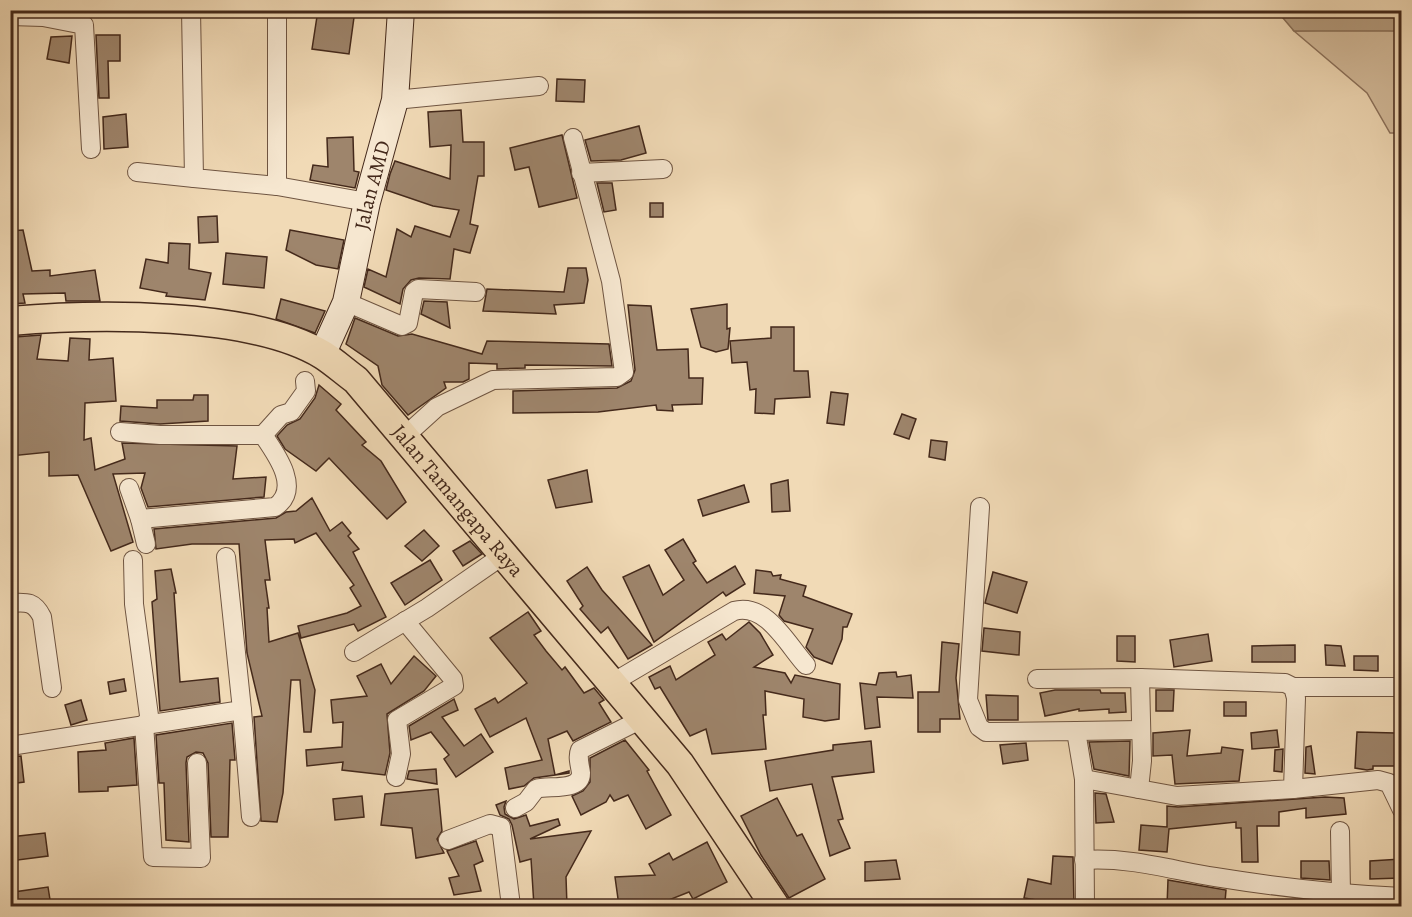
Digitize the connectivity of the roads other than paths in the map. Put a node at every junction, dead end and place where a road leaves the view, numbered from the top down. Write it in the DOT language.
graph roads {
  1 [pos="191,10"];
  2 [pos="277,10"];
  3 [pos="401,10"];
  4 [pos="10,16"];
  5 [pos="539,86"];
  6 [pos="395,100"];
  7 [pos="573,138"];
  8 [pos="91,149"];
  9 [pos="663,169"];
  10 [pos="137,172"];
  11 [pos="580,173"];
  12 [pos="194,178"];
  13 [pos="277,186"];
  14 [pos="367,202"];
  15 [pos="476,292"];
  16 [pos="346,302"];
  17 [pos="10,321"];
  18 [pos="322,355"];
  19 [pos="120,432"];
  20 [pos="263,435"];
  21 [pos="405,436"];
  22 [pos="129,488"];
  23 [pos="980,507"];
  24 [pos="140,519"];
  25 [pos="146,544"];
  26 [pos="504,554"];
  27 [pos="226,557"];
  28 [pos="133,560"];
  29 [pos="10,603"];
  30 [pos="405,621"];
  31 [pos="354,652"];
  32 [pos="806,665"];
  33 [pos="1140,678"];
  34 [pos="1037,679"];
  35 [pos="612,683"];
  36 [pos="1293,687"];
  37 [pos="1401,687"];
  38 [pos="52,688"];
  39 [pos="242,710"];
  40 [pos="642,719"];
  41 [pos="147,723"];
  42 [pos="1141,730"];
  43 [pos="1076,731"];
  44 [pos="10,747"];
  45 [pos="197,763"];
  46 [pos="396,777"];
  47 [pos="1084,779"];
  48 [pos="1140,789"];
  49 [pos="1293,789"];
  50 [pos="515,808"];
  51 [pos="1401,810"];
  52 [pos="251,817"];
  53 [pos="1340,831"];
  54 [pos="448,840"];
  55 [pos="1084,860"];
  56 [pos="1341,894"];
  57 [pos="1401,897"];
  58 [pos="772,905"];
  59 [pos="511,906"];
  60 [pos="1085,906"];
  1 -- 12 [label="street"];
  2 -- 13 [label="street"];
  3 -- 6 [label="street, Jalan AMD"];
  4 -- 8 [label="street"];
  5 -- 6 [label="street"];
  6 -- 14 [label="street, Jalan AMD"];
  7 -- 11 [label="street"];
  9 -- 11 [label="street"];
  10 -- 12 [label="street"];
  11 -- 21 [label="street"];
  12 -- 13 [label="street"];
  13 -- 14 [label="street"];
  14 -- 16 [label="street, Jalan AMD"];
  15 -- 16 [label="street"];
  16 -- 18 [label="street, Jalan AMD"];
  17 -- 18 [label="main road, Jalan Tamangapa Raya"];
  18 -- 20 [label="street"];
  18 -- 21 [label="main road, Jalan Tamangapa Raya"];
  19 -- 20 [label="street"];
  20 -- 24 [label="street"];
  21 -- 26 [label="main road, Jalan Tamangapa Raya"];
  22 -- 24 [label="street"];
  23 -- 43 [label="street"];
  24 -- 25 [label="street"];
  26 -- 30 [label="street"];
  26 -- 35 [label="main road, Jalan Tamangapa Raya"];
  27 -- 39 [label="street"];
  28 -- 41 [label="street"];
  29 -- 38 [label="street"];
  30 -- 31 [label="street"];
  30 -- 46 [label="street"];
  32 -- 35 [label="street"];
  33 -- 34 [label="street"];
  33 -- 36 [label="street"];
  33 -- 42 [label="street"];
  35 -- 40 [label="main road, Jalan Tamangapa Raya"];
  36 -- 37 [label="street"];
  36 -- 49 [label="street"];
  39 -- 41 [label="street"];
  39 -- 52 [label="street"];
  40 -- 50 [label="street"];
  40 -- 58 [label="main road, Jalan Tamangapa Raya"];
  41 -- 44 [label="street"];
  41 -- 45 [label="street"];
  42 -- 43 [label="street"];
  42 -- 48 [label="street"];
  43 -- 47 [label="street"];
  47 -- 48 [label="street"];
  47 -- 55 [label="street"];
  48 -- 49 [label="street"];
  49 -- 51 [label="street"];
  53 -- 56 [label="street"];
  54 -- 59 [label="street"];
  55 -- 56 [label="street"];
  55 -- 60 [label="street"];
  56 -- 57 [label="street"];
}
